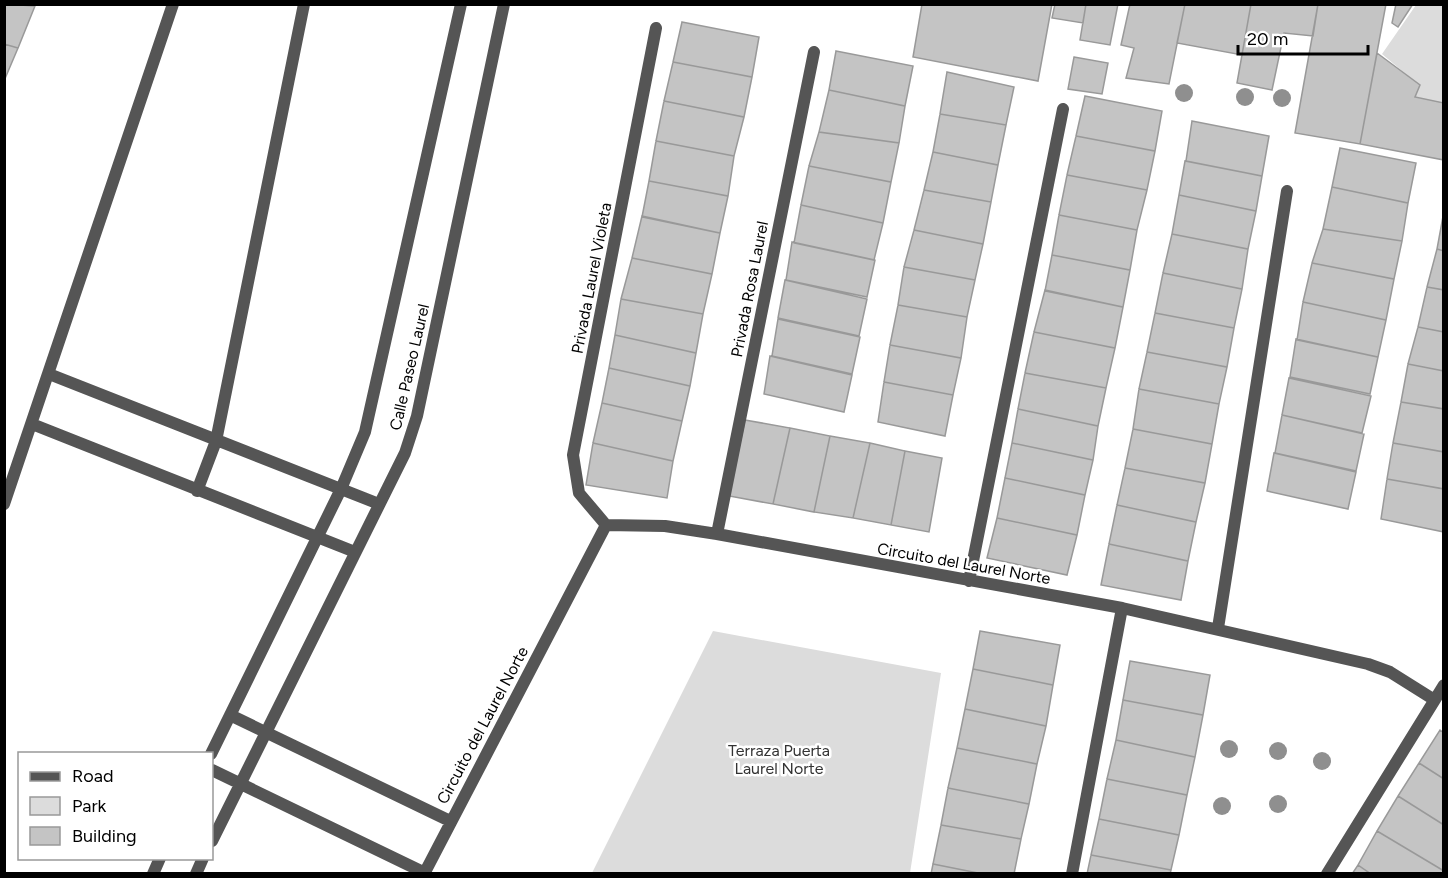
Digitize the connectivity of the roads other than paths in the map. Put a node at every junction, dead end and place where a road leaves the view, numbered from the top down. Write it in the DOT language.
graph roads {
  1 [pos="173,4"];
  2 [pos="304,4"];
  3 [pos="461,4"];
  4 [pos="504,4"];
  5 [pos="656,28"];
  6 [pos="813,52"];
  7 [pos="1063,109"];
  8 [pos="1287,191"];
  9 [pos="49,374"];
  10 [pos="32,424"];
  11 [pos="216,441"];
  12 [pos="341,489"];
  13 [pos="197,491"];
  14 [pos="4,504"];
  15 [pos="379,504"];
  16 [pos="606,525"];
  17 [pos="717,534"];
  18 [pos="317,536"];
  19 [pos="355,552"];
  20 [pos="969,581"];
  21 [pos="1122,608"];
  22 [pos="1218,628"];
  23 [pos="1443,685"];
  24 [pos="1433,699"];
  25 [pos="230,715"];
  26 [pos="265,732"];
  27 [pos="212,752"];
  28 [pos="213,771"];
  29 [pos="239,784"];
  30 [pos="450,821"];
  31 [pos="213,839"];
  32 [pos="424,873"];
  33 [pos="1072,873"];
  34 [pos="1327,873"];
  1 -- 9 [label="street"];
  2 -- 11 [label="street"];
  3 -- 12 [label="street, Calle Paseo Laurel"];
  4 -- 15 [label="street, Calle Paseo Laurel"];
  5 -- 16 [label="street, Privada Laurel Violeta"];
  6 -- 17 [label="street, Privada Rosa Laurel"];
  7 -- 20 [label="street"];
  8 -- 22 [label="street"];
  9 -- 10 [label="street"];
  9 -- 11 [label="street"];
  10 -- 13 [label="street"];
  10 -- 14 [label="street"];
  11 -- 12 [label="street"];
  11 -- 13 [label="street"];
  12 -- 15 [label="street"];
  12 -- 18 [label="street, Calle Paseo Laurel"];
  13 -- 18 [label="street"];
  15 -- 19 [label="street, Calle Paseo Laurel"];
  16 -- 17 [label="street, Circuito del Laurel Norte"];
  16 -- 30 [label="street, Circuito del Laurel Norte"];
  17 -- 20 [label="street, Circuito del Laurel Norte"];
  18 -- 19 [label="street"];
  18 -- 25 [label="street, Calle Paseo Laurel"];
  19 -- 26 [label="street, Calle Paseo Laurel"];
  20 -- 21 [label="street, Circuito del Laurel Norte"];
  21 -- 22 [label="street, Circuito del Laurel Norte"];
  21 -- 33 [label="street"];
  22 -- 24 [label="street, Circuito del Laurel Norte"];
  23 -- 24 [label="street"];
  24 -- 34 [label="street"];
  25 -- 26 [label="street, Circuito del Laurel Norte"];
  25 -- 27 [label="street, Calle Paseo Laurel"];
  26 -- 29 [label="street, Calle Paseo Laurel"];
  26 -- 30 [label="street, Circuito del Laurel Norte"];
  28 -- 29 [label="street, Circuito del Laurel Norte"];
  29 -- 31 [label="street, Calle Paseo Laurel"];
  29 -- 32 [label="street, Circuito del Laurel Norte"];
  30 -- 32 [label="street, Circuito del Laurel Norte"];
}
